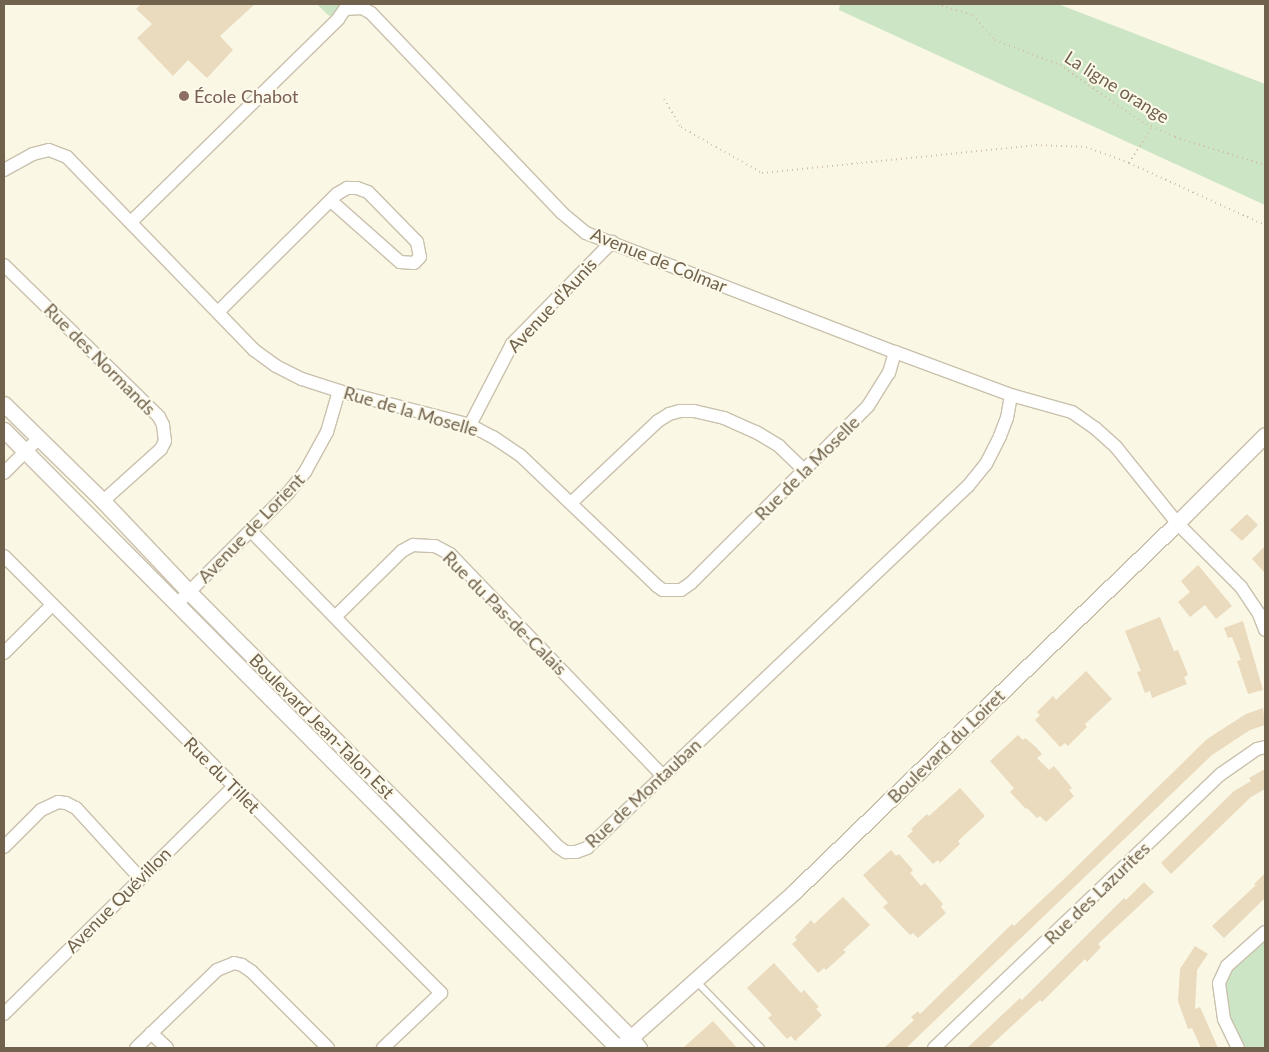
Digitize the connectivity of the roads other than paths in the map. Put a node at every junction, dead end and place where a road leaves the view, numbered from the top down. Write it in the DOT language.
graph roads {
  1 [pos="4,170"];
  2 [pos="331,201"];
  3 [pos="131,222"];
  4 [pos="612,242"];
  5 [pos="4,265"];
  6 [pos="218,311"];
  7 [pos="895,352"];
  8 [pos="339,391"];
  9 [pos="1011,395"];
  10 [pos="4,404"];
  11 [pos="470,425"];
  12 [pos="4,430"];
  13 [pos="1265,435"];
  14 [pos="38,439"];
  15 [pos="25,452"];
  16 [pos="805,471"];
  17 [pos="4,473"];
  18 [pos="103,501"];
  19 [pos="571,503"];
  20 [pos="1177,523"];
  21 [pos="251,531"];
  22 [pos="4,556"];
  23 [pos="189,592"];
  24 [pos="177,604"];
  25 [pos="52,605"];
  26 [pos="336,616"];
  27 [pos="1265,630"];
  28 [pos="4,653"];
  29 [pos="1265,747"];
  30 [pos="662,775"];
  31 [pos="233,787"];
  32 [pos="4,848"];
  33 [pos="140,878"];
  34 [pos="1265,932"];
  35 [pos="695,980"];
  36 [pos="4,1014"];
  37 [pos="151,1033"];
  38 [pos="635,1043"];
  39 [pos="136,1048"];
  40 [pos="167,1048"];
  41 [pos="328,1048"];
  42 [pos="383,1048"];
  43 [pos="619,1048"];
  44 [pos="761,1048"];
  45 [pos="934,1048"];
  46 [pos="1238,1048"];
  1 -- 3 [label="street, Rue de la Moselle"];
  2 -- 2 [label="street"];
  2 -- 6 [label="street"];
  3 -- 4 [label="street, Avenue de Colmar"];
  3 -- 6 [label="street, Rue de la Moselle"];
  4 -- 7 [label="street, Avenue de Colmar"];
  4 -- 11 [label="street, Avenue d'Aunis"];
  5 -- 18 [label="street, Rue des Normands"];
  6 -- 8 [label="street, Rue de la Moselle"];
  7 -- 9 [label="street, Avenue de Colmar"];
  7 -- 16 [label="street, Rue de la Moselle"];
  8 -- 11 [label="street, Rue de la Moselle"];
  8 -- 21 [label="street, Avenue de Lorient"];
  9 -- 20 [label="street, Avenue de Colmar"];
  9 -- 30 [label="street, Rue de Montauban"];
  10 -- 14 [label="street, Boulevard Jean-Talon Est"];
  11 -- 19 [label="street, Rue de la Moselle"];
  12 -- 15 [label="street, Boulevard Jean-Talon Est"];
  13 -- 20 [label="street, Boulevard du Loiret"];
  14 -- 15 [label="street"];
  14 -- 18 [label="street, Boulevard Jean-Talon Est"];
  15 -- 17 [label="street"];
  15 -- 24 [label="street, Boulevard Jean-Talon Est"];
  16 -- 19 [label="street"];
  16 -- 19 [label="street, Rue de la Moselle"];
  18 -- 23 [label="street, Boulevard Jean-Talon Est"];
  20 -- 27 [label="street, Avenue de Colmar"];
  20 -- 35 [label="street, Boulevard du Loiret"];
  21 -- 23 [label="street, Avenue de Lorient"];
  21 -- 26 [label="street, Rue de Montauban"];
  22 -- 25 [label="street, Rue du Tillet"];
  23 -- 24 [label="street, Avenue de Lorient"];
  23 -- 38 [label="street, Boulevard Jean-Talon Est"];
  24 -- 43 [label="street, Boulevard Jean-Talon Est"];
  25 -- 28 [label="street"];
  25 -- 31 [label="street, Rue du Tillet"];
  26 -- 30 [label="street, Rue du Pas-de-Calais"];
  26 -- 30 [label="street, Rue de Montauban"];
  29 -- 45 [label="street, Rue des Lazurites"];
  31 -- 33 [label="street, Avenue Quévillon"];
  31 -- 42 [label="street, Rue du Tillet"];
  32 -- 33 [label="street"];
  33 -- 36 [label="street, Avenue Quévillon"];
  34 -- 46 [label="street"];
  35 -- 38 [label="street, Boulevard du Loiret"];
  35 -- 44 [label="lane"];
  37 -- 39 [label="street"];
  37 -- 40 [label="street"];
  37 -- 41 [label="street"];
  38 -- 43 [label="street, Boulevard du Loiret"];
}
